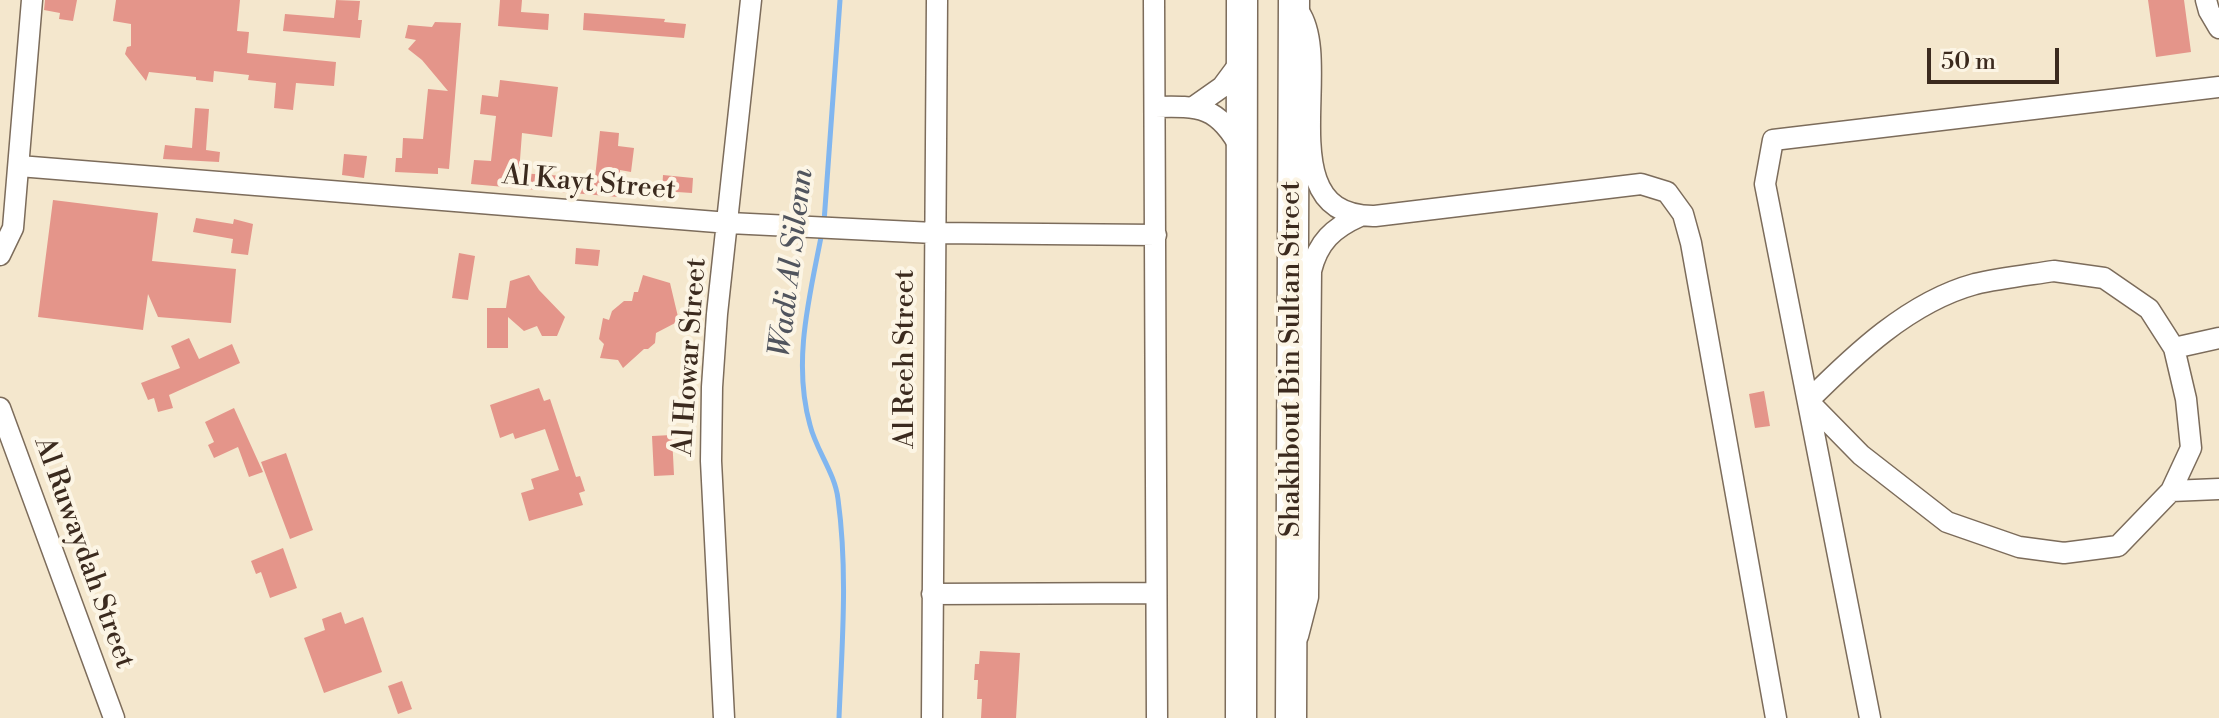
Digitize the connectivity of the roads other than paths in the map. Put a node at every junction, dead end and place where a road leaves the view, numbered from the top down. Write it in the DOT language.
graph roads {
  1 [pos="32,0"];
  2 [pos="751,0"];
  3 [pos="937,0"];
  4 [pos="1154,0"];
  5 [pos="1242,0"];
  6 [pos="2206,0"];
  7 [pos="1294,3"];
  8 [pos="2219,28"];
  9 [pos="1242,60"];
  10 [pos="2219,87"];
  11 [pos="1195,106"];
  12 [pos="1155,107"];
  13 [pos="1242,151"];
  14 [pos="19,166"];
  15 [pos="1360,216"];
  16 [pos="729,223"];
  17 [pos="934,233"];
  18 [pos="1156,235"];
  19 [pos="0,255"];
  20 [pos="2219,338"];
  21 [pos="2174,348"];
  22 [pos="1808,401"];
  23 [pos="0,408"];
  24 [pos="2219,489"];
  25 [pos="2171,491"];
  26 [pos="1156,593"];
  27 [pos="932,594"];
  28 [pos="1291,648"];
  29 [pos="114,718"];
  30 [pos="724,718"];
  31 [pos="932,718"];
  32 [pos="1157,718"];
  33 [pos="1241,718"];
  34 [pos="1291,718"];
  35 [pos="1776,718"];
  36 [pos="1870,718"];
  1 -- 14 [label="street"];
  2 -- 16 [label="street, Al Howar Street"];
  3 -- 17 [label="street, Al Reeh Street"];
  4 -- 12 [label="street"];
  5 -- 9 [label="main road, Shakhbout Bin Sultan Street"];
  6 -- 8 [label="street"];
  7 -- 15 [label="street"];
  7 -- 28 [label="main road, Shakhbout Bin Sultan Street"];
  9 -- 11 [label="street"];
  9 -- 13 [label="main road, Shakhbout Bin Sultan Street"];
  10 -- 22 [label="street"];
  11 -- 12 [label="street"];
  11 -- 13 [label="street"];
  12 -- 18 [label="street"];
  13 -- 33 [label="main road, Shakhbout Bin Sultan Street"];
  14 -- 16 [label="street, Al Kayt Street"];
  14 -- 19 [label="street"];
  15 -- 28 [label="street"];
  15 -- 35 [label="street"];
  16 -- 17 [label="street, Al Kayt Street"];
  16 -- 30 [label="street, Al Howar Street"];
  17 -- 18 [label="street, Al Kayt Street"];
  17 -- 27 [label="street, Al Reeh Street"];
  18 -- 26 [label="street"];
  20 -- 21 [label="street"];
  21 -- 22 [label="street"];
  21 -- 25 [label="street"];
  22 -- 25 [label="street"];
  22 -- 36 [label="street"];
  23 -- 29 [label="street, Al Ruwaydah Street"];
  24 -- 25 [label="street"];
  26 -- 27 [label="street"];
  26 -- 32 [label="street"];
  27 -- 31 [label="street, Al Reeh Street"];
  28 -- 34 [label="main road, Shakhbout Bin Sultan Street"];
}
